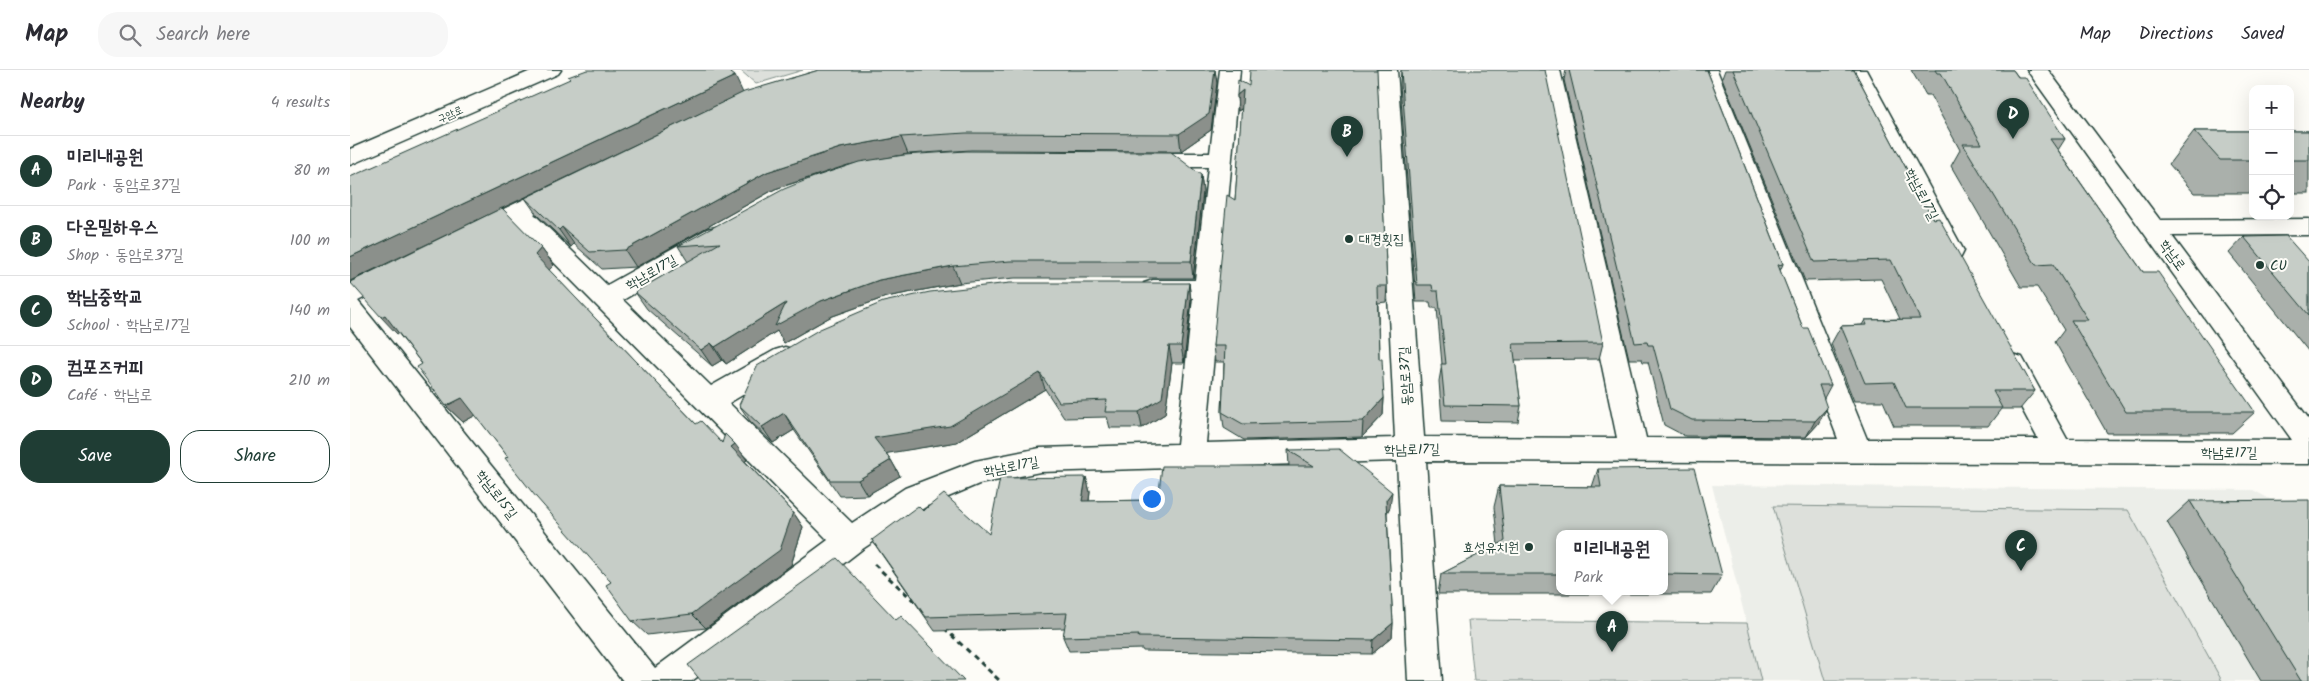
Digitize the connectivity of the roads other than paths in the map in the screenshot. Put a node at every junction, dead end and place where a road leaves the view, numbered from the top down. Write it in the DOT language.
graph roads {
  1 [pos="550,70"];
  2 [pos="1230,70"];
  3 [pos="1387,70"];
  4 [pos="1550,70"];
  5 [pos="1707,70"];
  6 [pos="1856,70"];
  7 [pos="2037,70"];
  8 [pos="350,158"];
  9 [pos="1120,159"];
  10 [pos="1220,160"];
  11 [pos="579,182"];
  12 [pos="518,212"];
  13 [pos="733,226"];
  14 [pos="2309,227"];
  15 [pos="2153,228"];
  16 [pos="456,242"];
  17 [pos="412,263"];
  18 [pos="1962,269"];
  19 [pos="1130,289"];
  20 [pos="1206,289"];
  21 [pos="350,294"];
  22 [pos="605,298"];
  23 [pos="350,308"];
  24 [pos="808,344"];
  25 [pos="2003,347"];
  26 [pos="709,400"];
  27 [pos="2309,441"];
  28 [pos="1410,448"];
  29 [pos="1634,450"];
  30 [pos="1857,450"];
  31 [pos="2058,451"];
  32 [pos="2309,452"];
  33 [pos="1190,454"];
  34 [pos="850,541"];
  35 [pos="644,681"];
  36 [pos="665,681"];
  37 [pos="1425,681"];
  1 -- 8 [label="street, 구암로"];
  2 -- 10 [label="street"];
  3 -- 28 [label="street, 동암로37길"];
  4 -- 29 [label="street"];
  5 -- 30 [label="street"];
  6 -- 18 [label="street, 학남로17길"];
  7 -- 15 [label="street, 학남로"];
  9 -- 10 [label="street"];
  10 -- 20 [label="street"];
  11 -- 12 [label="street"];
  12 -- 16 [label="street"];
  12 -- 22 [label="street"];
  13 -- 22 [label="street, 학남로17길"];
  14 -- 15 [label="street"];
  15 -- 27 [label="street, 학남로"];
  17 -- 21 [label="street"];
  19 -- 20 [label="street"];
  20 -- 33 [label="street"];
  22 -- 26 [label="street"];
  23 -- 35 [label="street, 학남로15길"];
  24 -- 26 [label="street"];
  25 -- 31 [label="street"];
  26 -- 34 [label="street"];
  28 -- 29 [label="street, 학남로17길"];
  28 -- 33 [label="street, 학남로17길"];
  28 -- 37 [label="street, 동암로37길"];
  29 -- 30 [label="street, 학남로17길"];
  30 -- 31 [label="street, 학남로17길"];
  31 -- 32 [label="street, 학남로17길"];
  33 -- 34 [label="street, 학남로17길"];
  34 -- 36 [label="street, 학남로17길"];
}
